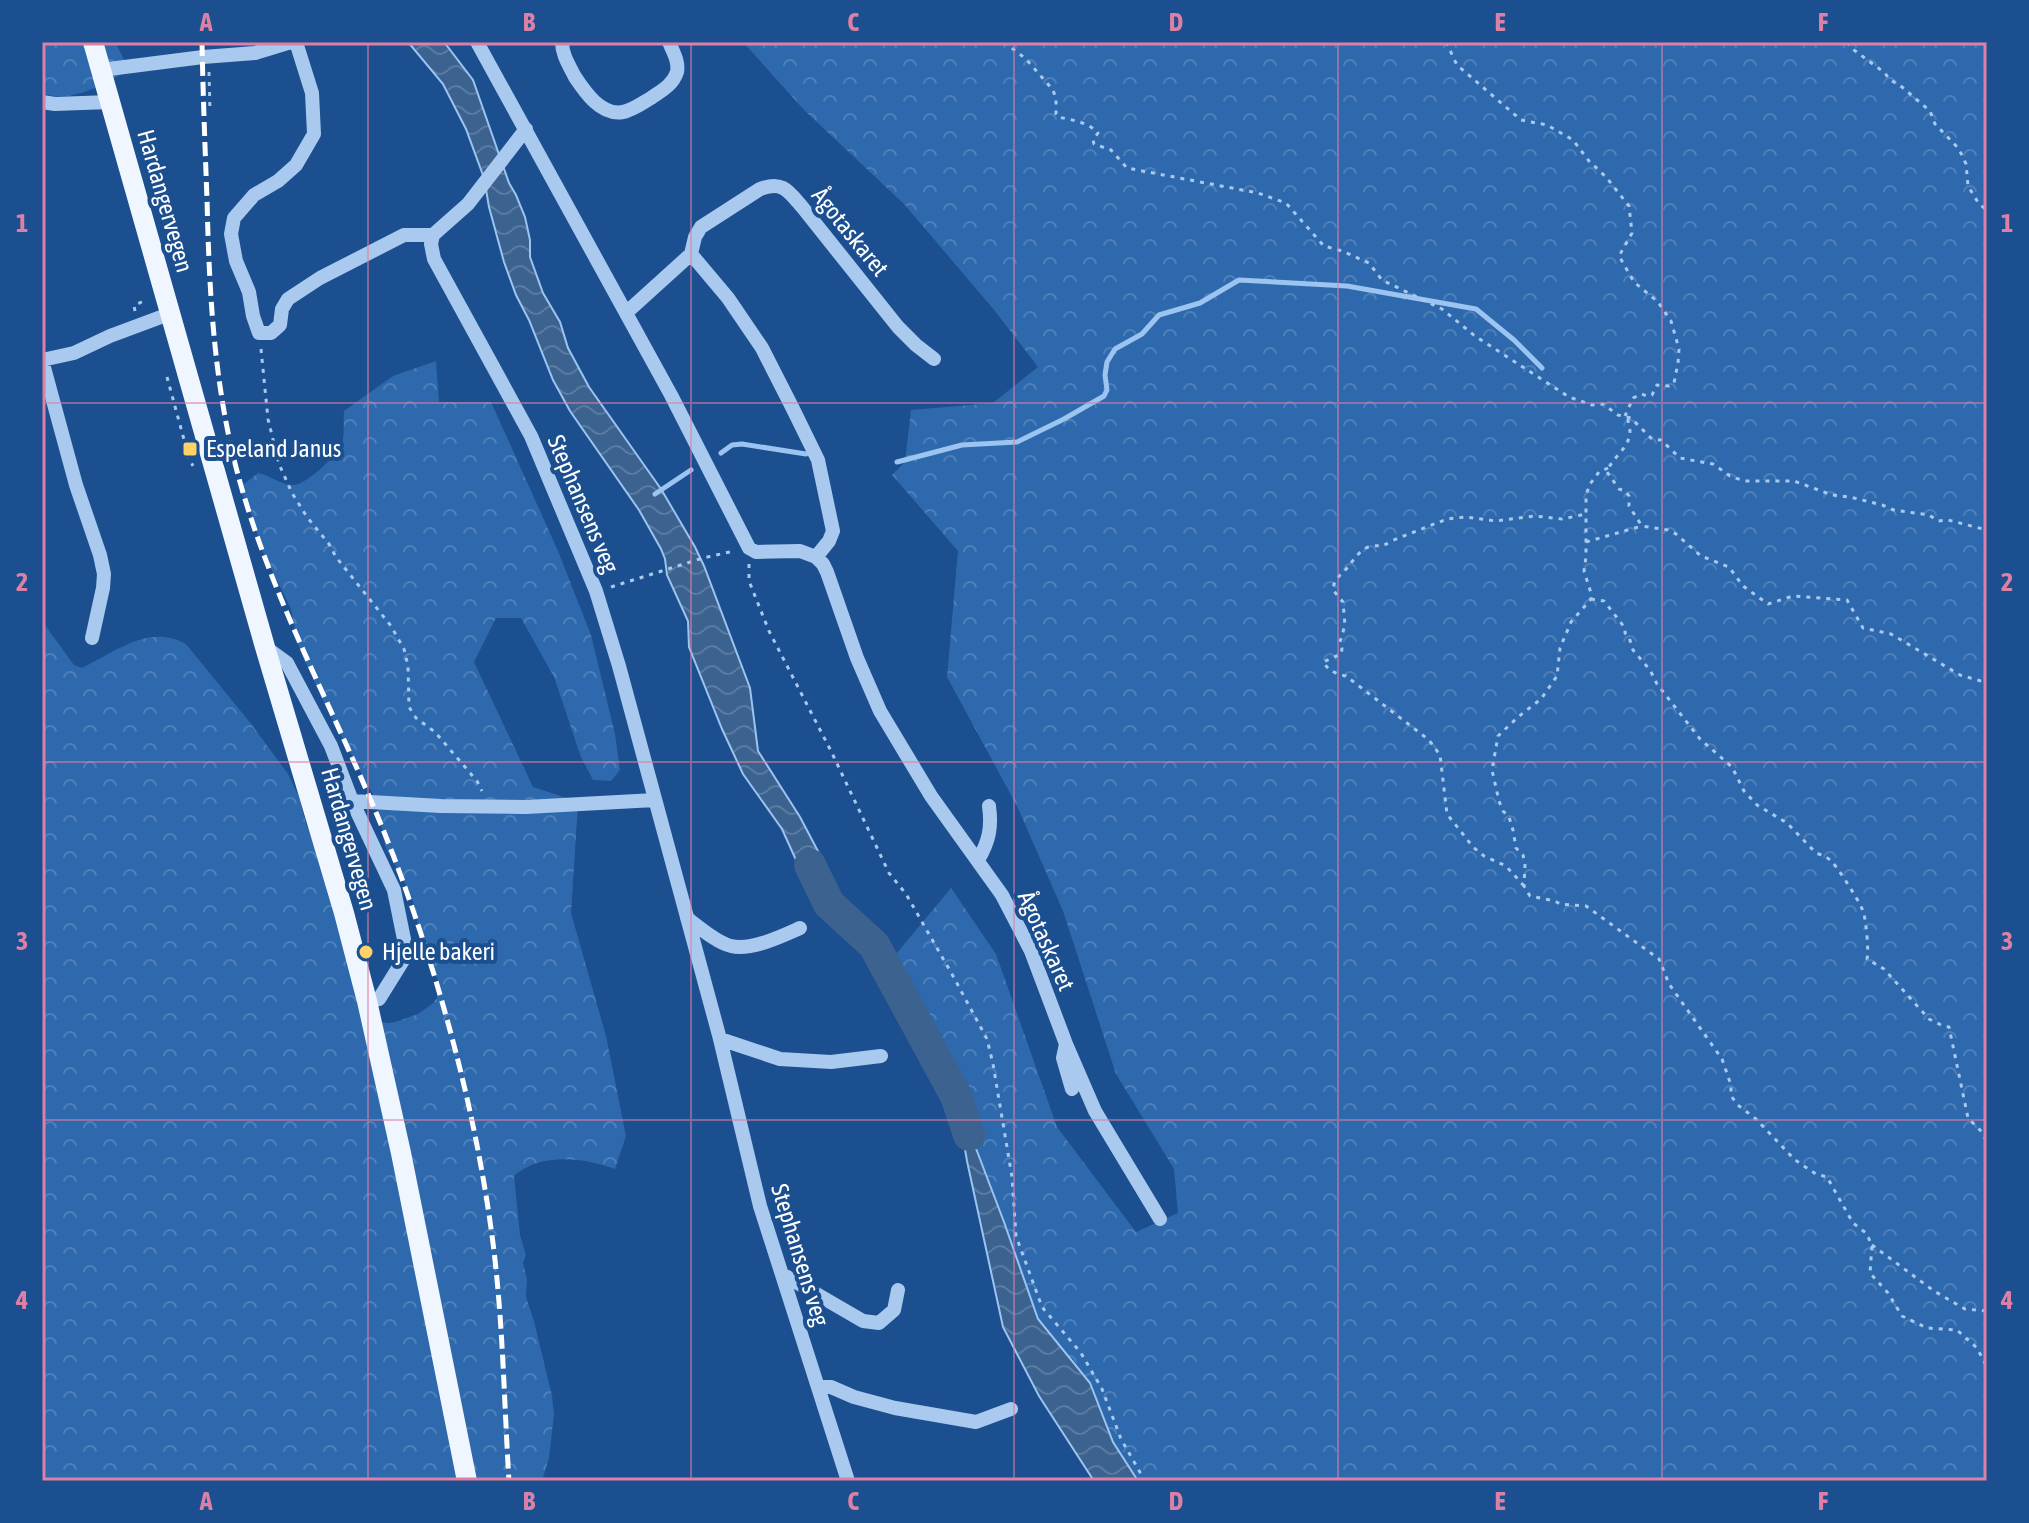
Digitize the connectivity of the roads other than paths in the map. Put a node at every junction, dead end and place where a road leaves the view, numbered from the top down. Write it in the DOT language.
graph roads {
  1 [pos="93,42"];
  2 [pos="293,42"];
  3 [pos="477,42"];
  4 [pos="562,42"];
  5 [pos="669,42"];
  6 [pos="101,70"];
  7 [pos="42,102"];
  8 [pos="110,102"];
  9 [pos="526,129"];
  10 [pos="433,235"];
  11 [pos="691,254"];
  12 [pos="627,312"];
  13 [pos="169,314"];
  14 [pos="934,359"];
  15 [pos="42,360"];
  16 [pos="816,557"];
  17 [pos="92,638"];
  18 [pos="265,647"];
  19 [pos="655,800"];
  20 [pos="352,801"];
  21 [pos="989,806"];
  22 [pos="978,860"];
  23 [pos="687,918"];
  24 [pos="800,928"];
  25 [pos="367,1001"];
  26 [pos="720,1039"];
  27 [pos="1066,1044"];
  28 [pos="881,1056"];
  29 [pos="1072,1089"];
  30 [pos="1160,1219"];
  31 [pos="782,1274"];
  32 [pos="898,1290"];
  33 [pos="818,1387"];
  34 [pos="1011,1409"];
  35 [pos="467,1481"];
  36 [pos="848,1481"];
  1 -- 6 [label="main road, Hardangervegen"];
  2 -- 6 [label="street"];
  2 -- 10 [label="street"];
  3 -- 9 [label="street"];
  4 -- 5 [label="street"];
  6 -- 8 [label="main road, Hardangervegen"];
  7 -- 8 [label="street"];
  8 -- 13 [label="main road, Hardangervegen"];
  9 -- 10 [label="street"];
  9 -- 12 [label="street"];
  10 -- 19 [label="street, Stephansens veg"];
  11 -- 12 [label="street, Ågotaskaret"];
  11 -- 14 [label="street, Ågotaskaret"];
  11 -- 16 [label="street"];
  12 -- 16 [label="street"];
  13 -- 15 [label="street"];
  13 -- 18 [label="main road, Hardangervegen"];
  15 -- 17 [label="street"];
  16 -- 22 [label="street, Ågotaskaret"];
  18 -- 20 [label="street"];
  18 -- 25 [label="main road, Hardangervegen"];
  19 -- 20 [label="street"];
  19 -- 23 [label="street, Stephansens veg"];
  20 -- 25 [label="street"];
  21 -- 22 [label="street"];
  22 -- 27 [label="street, Ågotaskaret"];
  23 -- 24 [label="street"];
  23 -- 26 [label="street, Stephansens veg"];
  25 -- 35 [label="main road, Hardangervegen"];
  26 -- 28 [label="street"];
  26 -- 31 [label="street, Stephansens veg"];
  27 -- 29 [label="street, Ågotaskaret"];
  27 -- 30 [label="street, Ågotaskaret"];
  31 -- 32 [label="street"];
  31 -- 33 [label="street, Stephansens veg"];
  33 -- 34 [label="street"];
  33 -- 36 [label="street, Stephansens veg"];
}
